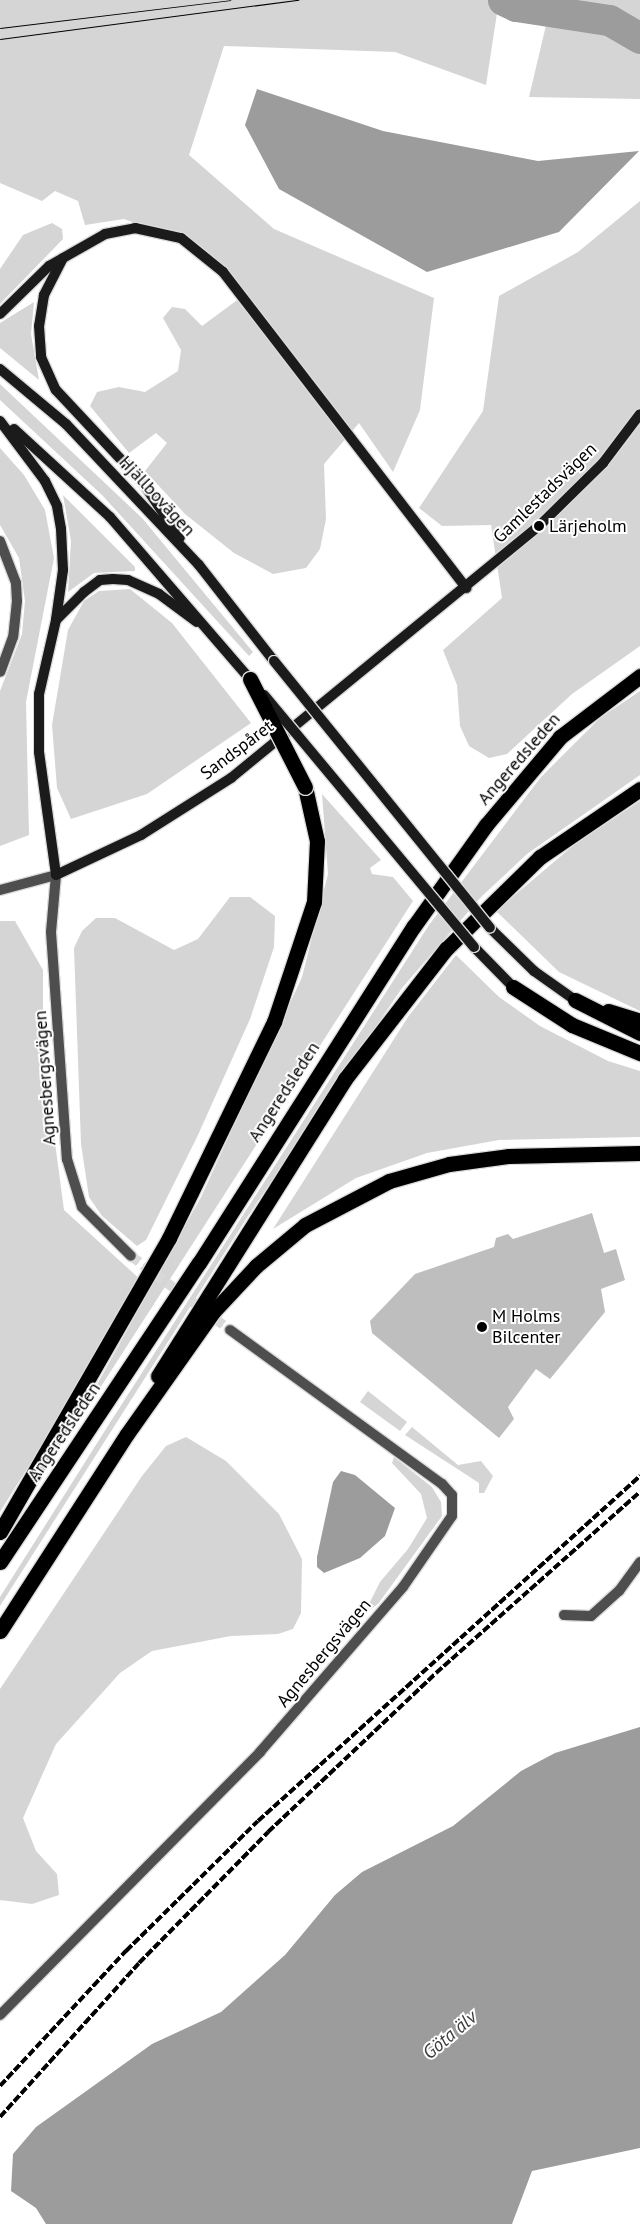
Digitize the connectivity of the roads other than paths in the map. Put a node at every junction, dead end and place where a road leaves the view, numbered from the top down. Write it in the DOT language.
graph roads {
  1 [pos="64,258"];
  2 [pos="0,314"];
  3 [pos="0,369"];
  4 [pos="640,414"];
  5 [pos="0,419"];
  6 [pos="0,541"];
  7 [pos="199,565"];
  8 [pos="466,588"];
  9 [pos="56,620"];
  10 [pos="214,634"];
  11 [pos="0,672"];
  12 [pos="640,676"];
  13 [pos="250,679"];
  14 [pos="640,788"];
  15 [pos="56,875"];
  16 [pos="0,890"];
  17 [pos="513,986"];
  18 [pos="575,1000"];
  19 [pos="640,1021"];
  20 [pos="640,1033"];
  21 [pos="640,1053"];
  22 [pos="640,1153"];
  23 [pos="131,1256"];
  24 [pos="230,1330"];
  25 [pos="127,1434"];
  26 [pos="0,1532"];
  27 [pos="0,1562"];
  28 [pos="640,1562"];
  29 [pos="564,1615"];
  30 [pos="0,1631"];
  31 [pos="0,2015"];
  1 -- 2 [label="main road"];
  1 -- 7 [label="main road"];
  1 -- 8 [label="main road"];
  3 -- 7 [label="main road, Hjällbovägen"];
  4 -- 8 [label="main road, Gamlestadsvägen"];
  5 -- 9 [label="main road"];
  5 -- 10 [label="main road"];
  6 -- 11 [label="street"];
  7 -- 18 [label="main road, Hjällbovägen, bridge"];
  8 -- 15 [label="main road, Sandspåret"];
  9 -- 10 [label="main road"];
  9 -- 15 [label="main road"];
  10 -- 13 [label="main road"];
  12 -- 27 [label="highway, Angeredsleden"];
  13 -- 17 [label="main road, bridge"];
  13 -- 26 [label="highway, bridge"];
  14 -- 25 [label="highway"];
  15 -- 16 [label="street, Sandspåret"];
  15 -- 23 [label="street, Agnesbergsvägen"];
  17 -- 21 [label="highway"];
  18 -- 19 [label="highway"];
  18 -- 20 [label="highway"];
  22 -- 25 [label="highway"];
  24 -- 31 [label="street, Agnesbergsvägen"];
  25 -- 30 [label="highway"];
  28 -- 29 [label="street"];
}
